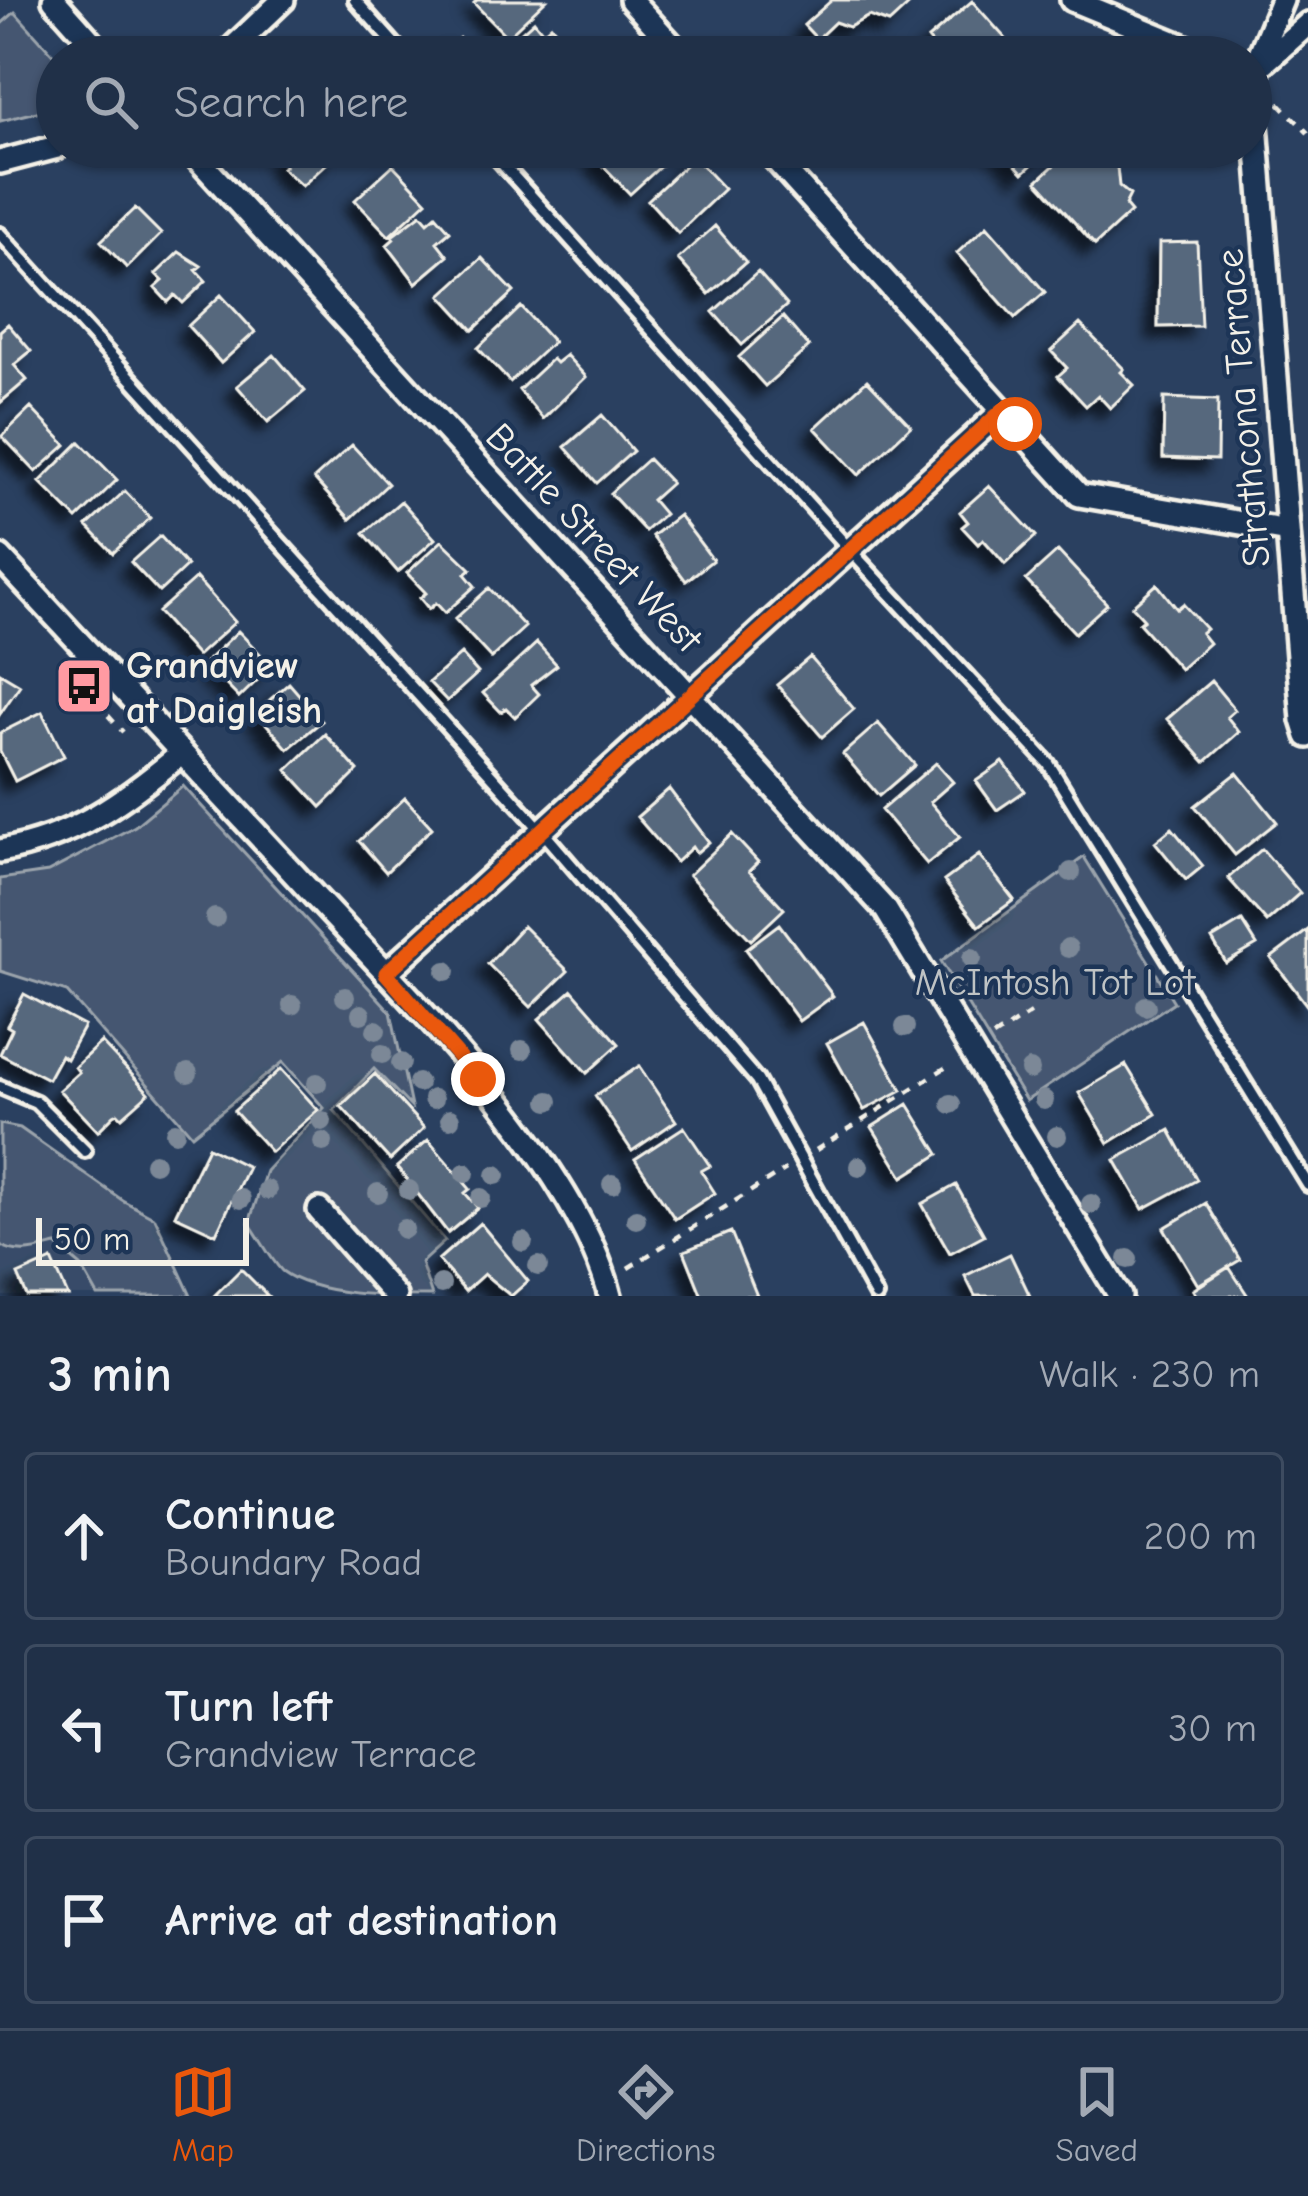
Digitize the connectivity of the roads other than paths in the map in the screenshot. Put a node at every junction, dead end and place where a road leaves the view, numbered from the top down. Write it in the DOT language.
graph roads {
  1 [pos="54,0"];
  2 [pos="283,0"];
  3 [pos="355,0"];
  4 [pos="631,0"];
  5 [pos="1072,0"];
  6 [pos="1282,0"];
  7 [pos="1308,24"];
  8 [pos="86,36"];
  9 [pos="245,36"];
  10 [pos="387,36"];
  11 [pos="663,36"];
  12 [pos="1159,36"];
  13 [pos="1267,36"];
  14 [pos="1272,55"];
  15 [pos="36,153"];
  16 [pos="0,162"];
  17 [pos="207,168"];
  18 [pos="506,168"];
  19 [pos="783,168"];
  20 [pos="1259,168"];
  21 [pos="0,234"];
  22 [pos="1002,411"];
  23 [pos="1288,530"];
  24 [pos="850,550"];
  25 [pos="0,557"];
  26 [pos="691,695"];
  27 [pos="1308,736"];
  28 [pos="182,753"];
  29 [pos="542,831"];
  30 [pos="0,850"];
  31 [pos="386,973"];
  32 [pos="0,1088"];
  33 [pos="85,1151"];
  34 [pos="1308,1185"];
  35 [pos="319,1210"];
  36 [pos="608,1289"];
  37 [pos="395,1296"];
  38 [pos="877,1296"];
  39 [pos="1120,1296"];
  1 -- 8 [label="street"];
  2 -- 9 [label="street"];
  3 -- 10 [label="lane"];
  4 -- 11 [label="street"];
  5 -- 12 [label="street"];
  6 -- 13 [label="street"];
  7 -- 14 [label="street"];
  15 -- 16 [label="street"];
  17 -- 26 [label="street, Battle Street West"];
  18 -- 24 [label="lane"];
  19 -- 22 [label="street"];
  20 -- 23 [label="street, Strathcona Terrace"];
  21 -- 29 [label="lane"];
  22 -- 23 [label="street"];
  22 -- 24 [label="street"];
  23 -- 27 [label="street, Strathcona Terrace"];
  24 -- 26 [label="street"];
  24 -- 34 [label="lane"];
  25 -- 28 [label="street"];
  26 -- 29 [label="street"];
  26 -- 39 [label="street, Battle Street West"];
  28 -- 30 [label="street"];
  28 -- 31 [label="street"];
  29 -- 31 [label="street"];
  29 -- 38 [label="lane"];
  31 -- 36 [label="street"];
  32 -- 33 [label="lane"];
  35 -- 37 [label="street"];
}
